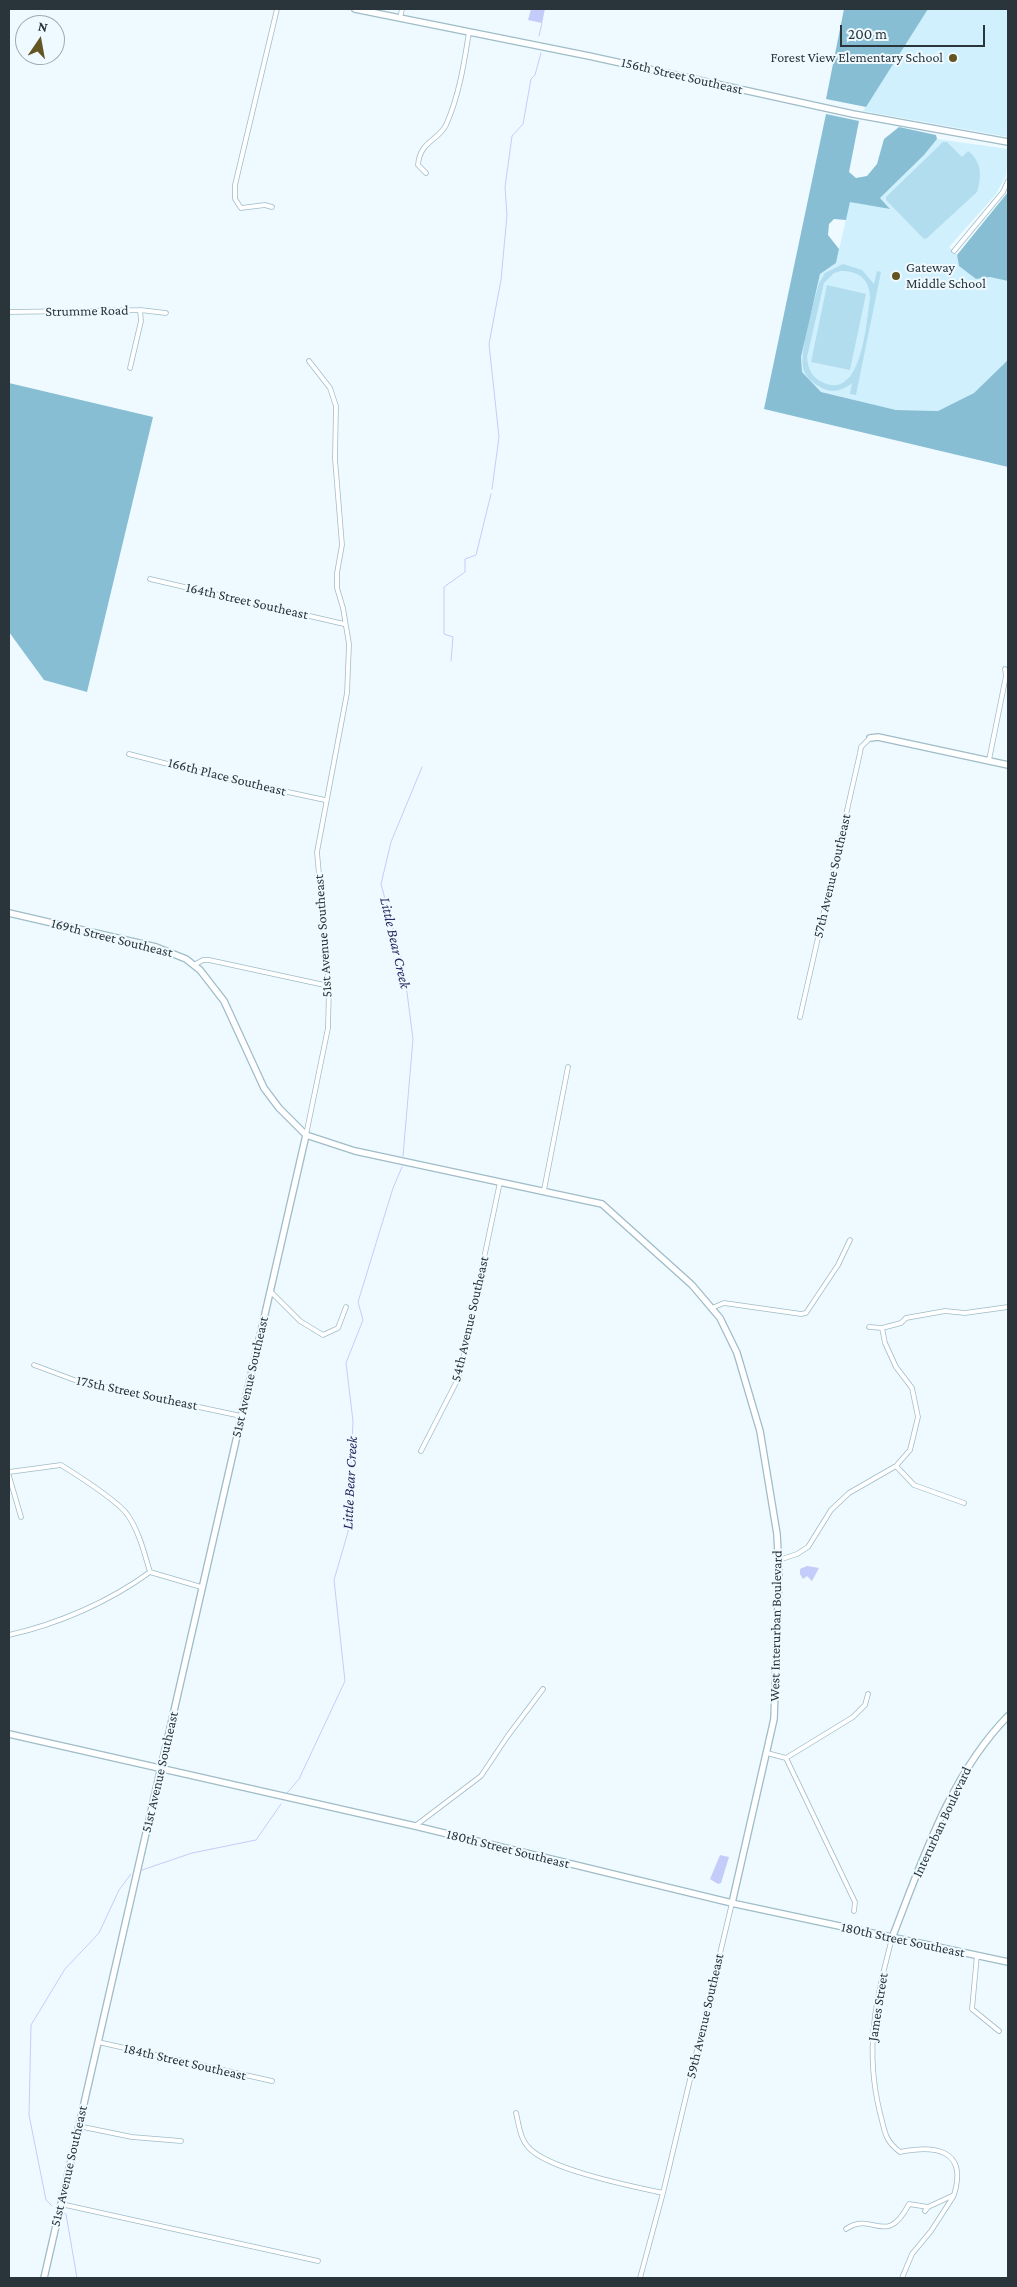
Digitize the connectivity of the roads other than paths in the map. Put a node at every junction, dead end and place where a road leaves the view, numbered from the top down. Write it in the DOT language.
graph roads {
  1 [pos="278,9"];
  2 [pos="355,9"];
  3 [pos="402,9"];
  4 [pos="400,18"];
  5 [pos="469,32"];
  6 [pos="1008,142"];
  7 [pos="426,173"];
  8 [pos="1008,181"];
  9 [pos="272,208"];
  10 [pos="954,250"];
  11 [pos="140,310"];
  12 [pos="9,312"];
  13 [pos="166,313"];
  14 [pos="309,361"];
  15 [pos="130,368"];
  16 [pos="150,579"];
  17 [pos="344,624"];
  18 [pos="1005,669"];
  19 [pos="870,738"];
  20 [pos="128,754"];
  21 [pos="989,760"];
  22 [pos="1008,765"];
  23 [pos="325,800"];
  24 [pos="9,913"];
  25 [pos="194,965"];
  26 [pos="329,986"];
  27 [pos="800,1017"];
  28 [pos="568,1067"];
  29 [pos="306,1135"];
  30 [pos="500,1181"];
  31 [pos="544,1190"];
  32 [pos="850,1240"];
  33 [pos="270,1291"];
  34 [pos="346,1307"];
  35 [pos="1008,1307"];
  36 [pos="712,1308"];
  37 [pos="869,1327"];
  38 [pos="882,1328"];
  39 [pos="34,1365"];
  40 [pos="241,1416"];
  41 [pos="422,1451"];
  42 [pos="896,1466"];
  43 [pos="9,1472"];
  44 [pos="9,1476"];
  45 [pos="964,1503"];
  46 [pos="21,1518"];
  47 [pos="778,1560"];
  48 [pos="150,1572"];
  49 [pos="201,1587"];
  50 [pos="9,1635"];
  51 [pos="543,1688"];
  52 [pos="868,1694"];
  53 [pos="1008,1716"];
  54 [pos="9,1734"];
  55 [pos="767,1753"];
  56 [pos="786,1758"];
  57 [pos="161,1768"];
  58 [pos="415,1826"];
  59 [pos="732,1903"];
  60 [pos="854,1911"];
  61 [pos="892,1938"];
  62 [pos="977,1955"];
  63 [pos="1008,1962"];
  64 [pos="999,2031"];
  65 [pos="98,2042"];
  66 [pos="272,2081"];
  67 [pos="516,2112"];
  68 [pos="78,2126"];
  69 [pos="181,2141"];
  70 [pos="663,2192"];
  71 [pos="954,2195"];
  72 [pos="61,2204"];
  73 [pos="846,2229"];
  74 [pos="318,2261"];
  75 [pos="44,2278"];
  76 [pos="640,2278"];
  77 [pos="902,2278"];
  1 -- 9 [label="street"];
  2 -- 4 [label="street, 156th Street Southeast"];
  3 -- 4 [label="street"];
  4 -- 5 [label="street, 156th Street Southeast"];
  5 -- 6 [label="street, 156th Street Southeast"];
  5 -- 7 [label="street"];
  8 -- 10 [label="street"];
  11 -- 12 [label="street, Strumme Road"];
  11 -- 13 [label="street, Strumme Road"];
  11 -- 15 [label="street"];
  14 -- 17 [label="street, 51st Avenue Southeast"];
  16 -- 17 [label="street, 164th Street Southeast"];
  17 -- 23 [label="street, 51st Avenue Southeast"];
  18 -- 21 [label="street"];
  19 -- 21 [label="street"];
  19 -- 27 [label="street, 57th Avenue Southeast"];
  20 -- 23 [label="street, 166th Place Southeast"];
  21 -- 22 [label="street"];
  23 -- 26 [label="street, 51st Avenue Southeast"];
  24 -- 25 [label="street, 169th Street Southeast"];
  25 -- 26 [label="street"];
  25 -- 29 [label="street"];
  26 -- 29 [label="street, 51st Avenue Southeast"];
  28 -- 31 [label="street"];
  29 -- 30 [label="street, West Interurban Boulevard"];
  29 -- 33 [label="street, 51st Avenue Southeast"];
  30 -- 31 [label="street, West Interurban Boulevard"];
  30 -- 41 [label="street, 54th Avenue Southeast"];
  31 -- 36 [label="street, West Interurban Boulevard"];
  32 -- 36 [label="street"];
  33 -- 34 [label="street"];
  33 -- 40 [label="street, 51st Avenue Southeast"];
  35 -- 38 [label="street"];
  36 -- 47 [label="street, West Interurban Boulevard"];
  37 -- 38 [label="street"];
  38 -- 42 [label="street"];
  39 -- 40 [label="street, 175th Street Southeast"];
  40 -- 49 [label="street, 51st Avenue Southeast"];
  42 -- 45 [label="street"];
  42 -- 47 [label="street"];
  43 -- 48 [label="street"];
  44 -- 46 [label="street"];
  47 -- 55 [label="street, West Interurban Boulevard"];
  48 -- 49 [label="street"];
  48 -- 50 [label="street"];
  49 -- 57 [label="street, 51st Avenue Southeast"];
  51 -- 58 [label="street"];
  52 -- 56 [label="street"];
  53 -- 61 [label="street, Interurban Boulevard"];
  54 -- 57 [label="street, 180th Street Southeast"];
  55 -- 56 [label="street"];
  55 -- 59 [label="street, 59th Avenue Southeast"];
  56 -- 60 [label="street"];
  57 -- 58 [label="street, 180th Street Southeast"];
  57 -- 65 [label="street, 51st Avenue Southeast"];
  58 -- 59 [label="street, 180th Street Southeast"];
  59 -- 61 [label="street, 180th Street Southeast"];
  59 -- 70 [label="street, 59th Avenue Southeast"];
  61 -- 62 [label="street, 180th Street Southeast"];
  61 -- 71 [label="street, James Street"];
  62 -- 63 [label="street, 180th Street Southeast"];
  62 -- 64 [label="street"];
  65 -- 66 [label="street, 184th Street Southeast"];
  65 -- 68 [label="street, 51st Avenue Southeast"];
  67 -- 70 [label="street"];
  68 -- 69 [label="street"];
  68 -- 72 [label="street, 51st Avenue Southeast"];
  70 -- 76 [label="street, 59th Avenue Southeast"];
  71 -- 73 [label="street"];
  71 -- 77 [label="street"];
  72 -- 74 [label="street"];
  72 -- 75 [label="street, 51st Avenue Southeast"];
}
